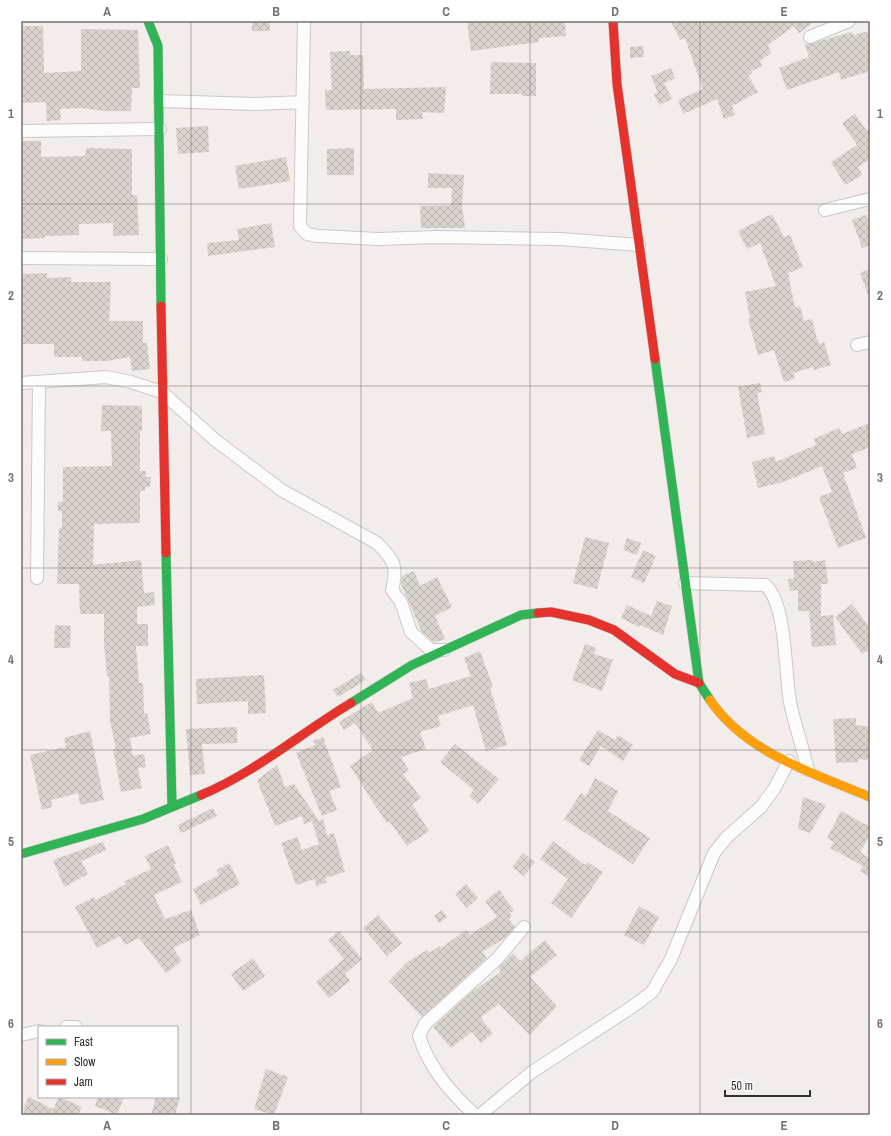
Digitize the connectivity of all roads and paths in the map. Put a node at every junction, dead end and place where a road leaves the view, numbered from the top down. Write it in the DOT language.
graph roads {
  1 [pos="148,21"];
  2 [pos="304,21"];
  3 [pos="613,21"];
  4 [pos="849,21"];
  5 [pos="810,38"];
  6 [pos="160,101"];
  7 [pos="303,102"];
  8 [pos="160,129"];
  9 [pos="21,131"];
  10 [pos="870,199"];
  11 [pos="825,210"];
  12 [pos="639,245"];
  13 [pos="21,258"];
  14 [pos="161,259"];
  15 [pos="870,342"];
  16 [pos="857,345"];
  17 [pos="21,383"];
  18 [pos="39,383"];
  19 [pos="162,392"];
  20 [pos="36,578"];
  21 [pos="685,583"];
  22 [pos="444,650"];
  23 [pos="694,656"];
  24 [pos="675,674"];
  25 [pos="699,683"];
  26 [pos="789,761"];
  27 [pos="808,770"];
  28 [pos="870,797"];
  29 [pos="172,806"];
  30 [pos="21,854"];
  31 [pos="524,927"];
  32 [pos="38,1031"];
  33 [pos="21,1035"];
  34 [pos="475,1115"];
  35 [pos="480,1115"];
  1 -- 6 [label="street"];
  2 -- 7 [label="street"];
  3 -- 12 [label="street"];
  4 -- 5 [label="street"];
  6 -- 7 [label="street"];
  6 -- 8 [label="street"];
  7 -- 12 [label="street"];
  8 -- 9 [label="street"];
  8 -- 14 [label="street"];
  10 -- 11 [label="street"];
  12 -- 21 [label="street"];
  13 -- 14 [label="street"];
  14 -- 19 [label="street"];
  15 -- 16 [label="street"];
  17 -- 18 [label="street"];
  18 -- 19 [label="street"];
  18 -- 20 [label="street"];
  19 -- 22 [label="street"];
  19 -- 29 [label="street"];
  21 -- 23 [label="street"];
  21 -- 27 [label="street"];
  22 -- 24 [label="street"];
  22 -- 29 [label="street"];
  23 -- 24 [label="street"];
  23 -- 25 [label="street"];
  24 -- 25 [label="street"];
  25 -- 26 [label="street"];
  26 -- 27 [label="street"];
  26 -- 35 [label="street"];
  27 -- 28 [label="street"];
  29 -- 30 [label="street"];
  31 -- 34 [label="street"];
  32 -- 33 [label="street"];
}
